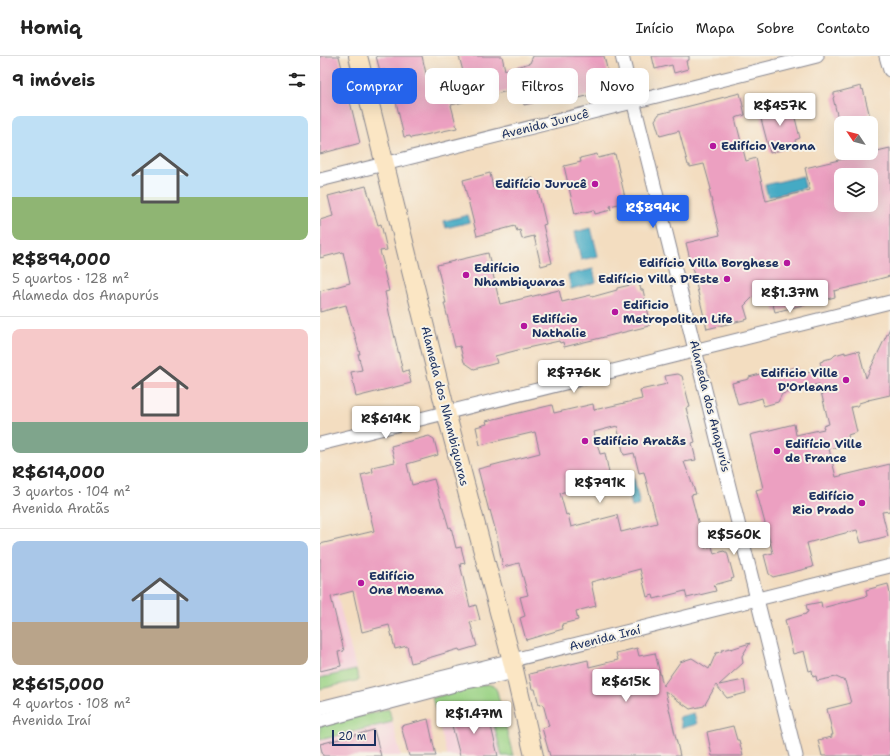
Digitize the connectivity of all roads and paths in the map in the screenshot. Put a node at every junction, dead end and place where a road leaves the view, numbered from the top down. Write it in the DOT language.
graph roads {
  1 [pos="358,56"];
  2 [pos="622,56"];
  3 [pos="817,56"];
  4 [pos="886,56"];
  5 [pos="625,68"];
  6 [pos="890,70"];
  7 [pos="649,98"];
  8 [pos="625,104"];
  9 [pos="634,104"];
  10 [pos="384,163"];
  11 [pos="320,180"];
  12 [pos="890,302"];
  13 [pos="696,351"];
  14 [pos="446,412"];
  15 [pos="320,444"];
  16 [pos="890,566"];
  17 [pos="758,600"];
  18 [pos="513,667"];
  19 [pos="320,708"];
  20 [pos="320,721"];
  21 [pos="534,756"];
  22 [pos="796,756"];
  1 -- 10 [label="street, Alameda dos Nhambiquaras"];
  2 -- 5 [label="street, Alameda dos Anapurús"];
  3 -- 7 [label="street, Avenida Jurucê"];
  4 -- 6 [label="street"];
  8 -- 10 [label="street, Avenida Jurucê"];
  9 -- 13 [label="street, Alameda dos Anapurús"];
  10 -- 11 [label="street, Avenida Jurucê"];
  10 -- 14 [label="street, Alameda dos Nhambiquaras"];
  12 -- 13 [label="street"];
  13 -- 14 [label="street"];
  13 -- 17 [label="street, Alameda dos Anapurús"];
  14 -- 15 [label="street"];
  14 -- 18 [label="street, Alameda dos Nhambiquaras"];
  16 -- 17 [label="street, Avenida Iraí"];
  17 -- 18 [label="street, Avenida Iraí"];
  17 -- 22 [label="street, Alameda dos Anapurús"];
  18 -- 19 [label="street, Avenida Iraí"];
  18 -- 20 [label="street"];
  18 -- 21 [label="street, Alameda dos Nhambiquaras"];
}
